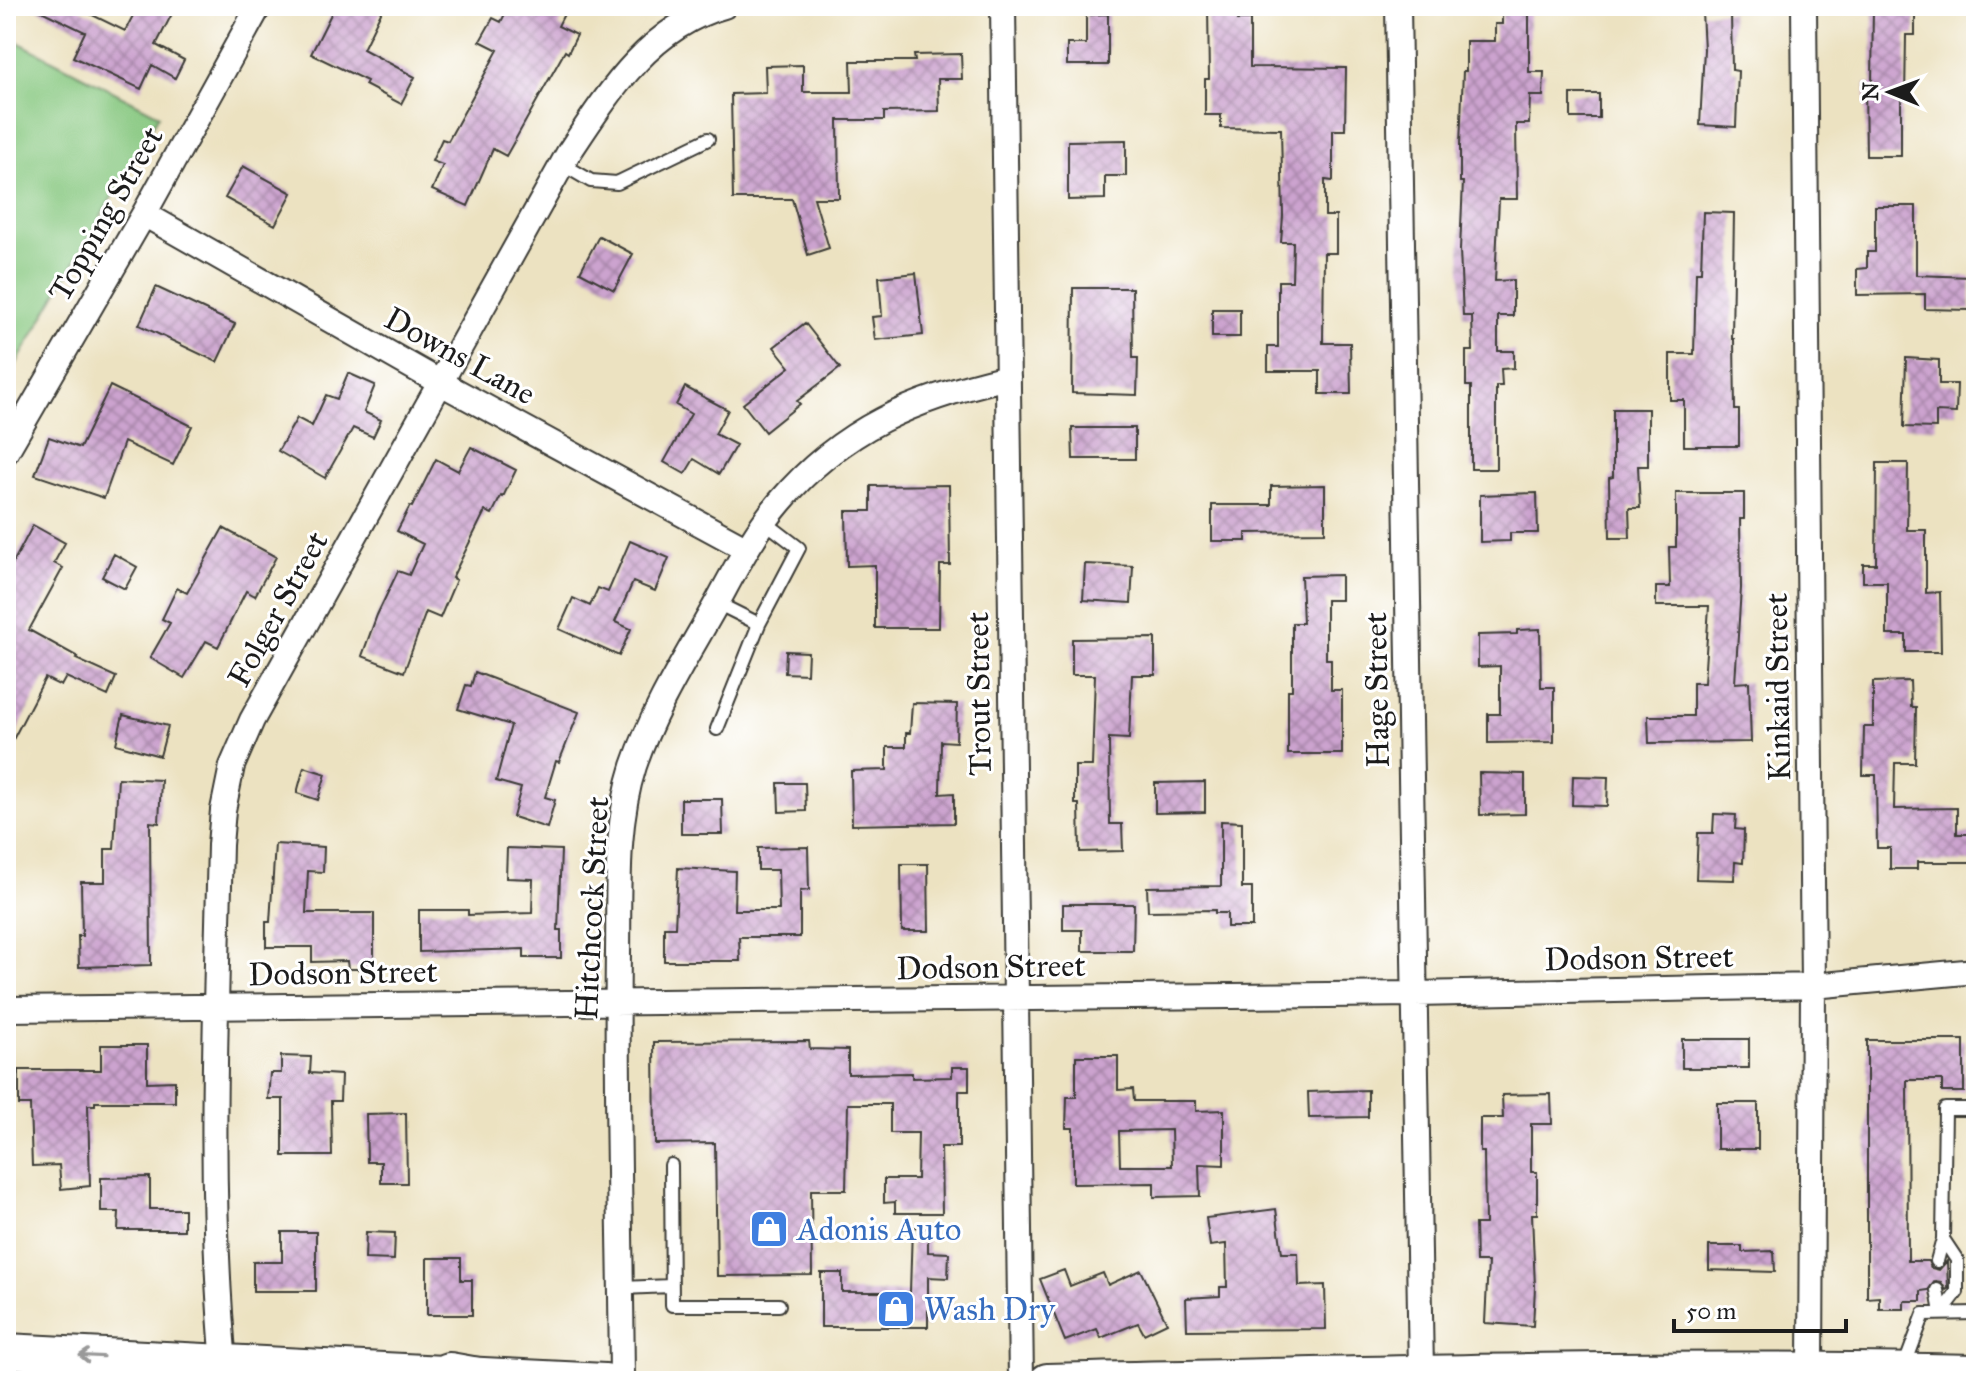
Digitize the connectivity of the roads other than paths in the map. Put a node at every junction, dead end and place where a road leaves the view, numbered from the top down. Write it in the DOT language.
graph roads {
  1 [pos="259,6"];
  2 [pos="724,6"];
  3 [pos="1003,6"];
  4 [pos="1398,6"];
  5 [pos="1804,6"];
  6 [pos="708,139"];
  7 [pos="562,164"];
  8 [pos="144,214"];
  9 [pos="1008,377"];
  10 [pos="441,383"];
  11 [pos="6,452"];
  12 [pos="765,522"];
  13 [pos="747,549"];
  14 [pos="717,603"];
  15 [pos="759,624"];
  16 [pos="717,729"];
  17 [pos="1976,971"];
  18 [pos="1813,986"];
  19 [pos="1415,994"];
  20 [pos="1014,999"];
  21 [pos="617,1002"];
  22 [pos="217,1006"];
  23 [pos="6,1009"];
  24 [pos="1976,1109"];
  25 [pos="671,1165"];
  26 [pos="1943,1239"];
  27 [pos="1937,1261"];
  28 [pos="671,1286"];
  29 [pos="622,1288"];
  30 [pos="1937,1290"];
  31 [pos="779,1305"];
  32 [pos="1941,1313"];
  33 [pos="1976,1313"];
  34 [pos="6,1351"];
  35 [pos="224,1363"];
  36 [pos="1811,1368"];
  37 [pos="1903,1370"];
  38 [pos="1421,1372"];
  39 [pos="1976,1372"];
  40 [pos="466,1378"];
  41 [pos="605,1381"];
  42 [pos="622,1381"];
  43 [pos="1021,1381"];
  44 [pos="1047,1381"];
  1 -- 8 [label="street, Topping Street"];
  2 -- 7 [label="street, Folger Street"];
  3 -- 9 [label="street, Trout Street"];
  4 -- 19 [label="street, Hage Street"];
  5 -- 18 [label="street, Kinkaid Street"];
  6 -- 7 [label="lane"];
  7 -- 10 [label="street, Folger Street"];
  8 -- 10 [label="street, Downs Lane"];
  8 -- 11 [label="street, Topping Street"];
  9 -- 12 [label="street, Hitchcock Street"];
  9 -- 20 [label="street, Trout Street"];
  10 -- 13 [label="street, Downs Lane"];
  10 -- 22 [label="street, Folger Street"];
  12 -- 13 [label="street, Hitchcock Street"];
  12 -- 15 [label="lane"];
  13 -- 14 [label="street, Hitchcock Street"];
  14 -- 15 [label="lane"];
  14 -- 21 [label="street, Hitchcock Street"];
  15 -- 16 [label="lane"];
  17 -- 18 [label="street, Dodson Street"];
  18 -- 19 [label="street, Dodson Street"];
  18 -- 36 [label="street, Kinkaid Street"];
  19 -- 20 [label="street, Dodson Street"];
  19 -- 38 [label="street, Hage Street"];
  20 -- 21 [label="street, Dodson Street"];
  20 -- 43 [label="street, Trout Street"];
  21 -- 22 [label="street, Dodson Street"];
  21 -- 29 [label="street, Hitchcock Street"];
  22 -- 23 [label="street, Dodson Street"];
  22 -- 35 [label="street, Folger Street"];
  24 -- 26 [label="lane"];
  25 -- 28 [label="lane"];
  26 -- 27 [label="lane"];
  26 -- 32 [label="lane"];
  28 -- 29 [label="lane"];
  28 -- 31 [label="lane"];
  29 -- 42 [label="street, Hitchcock Street"];
  30 -- 32 [label="lane"];
  32 -- 33 [label="lane"];
  32 -- 37 [label="lane"];
  35 -- 34 [label="main road, one-way"];
  35 -- 40 [label="main road"];
  36 -- 37 [label="main road"];
  36 -- 38 [label="main road"];
  37 -- 39 [label="main road"];
  38 -- 44 [label="main road"];
  40 -- 41 [label="main road"];
}
